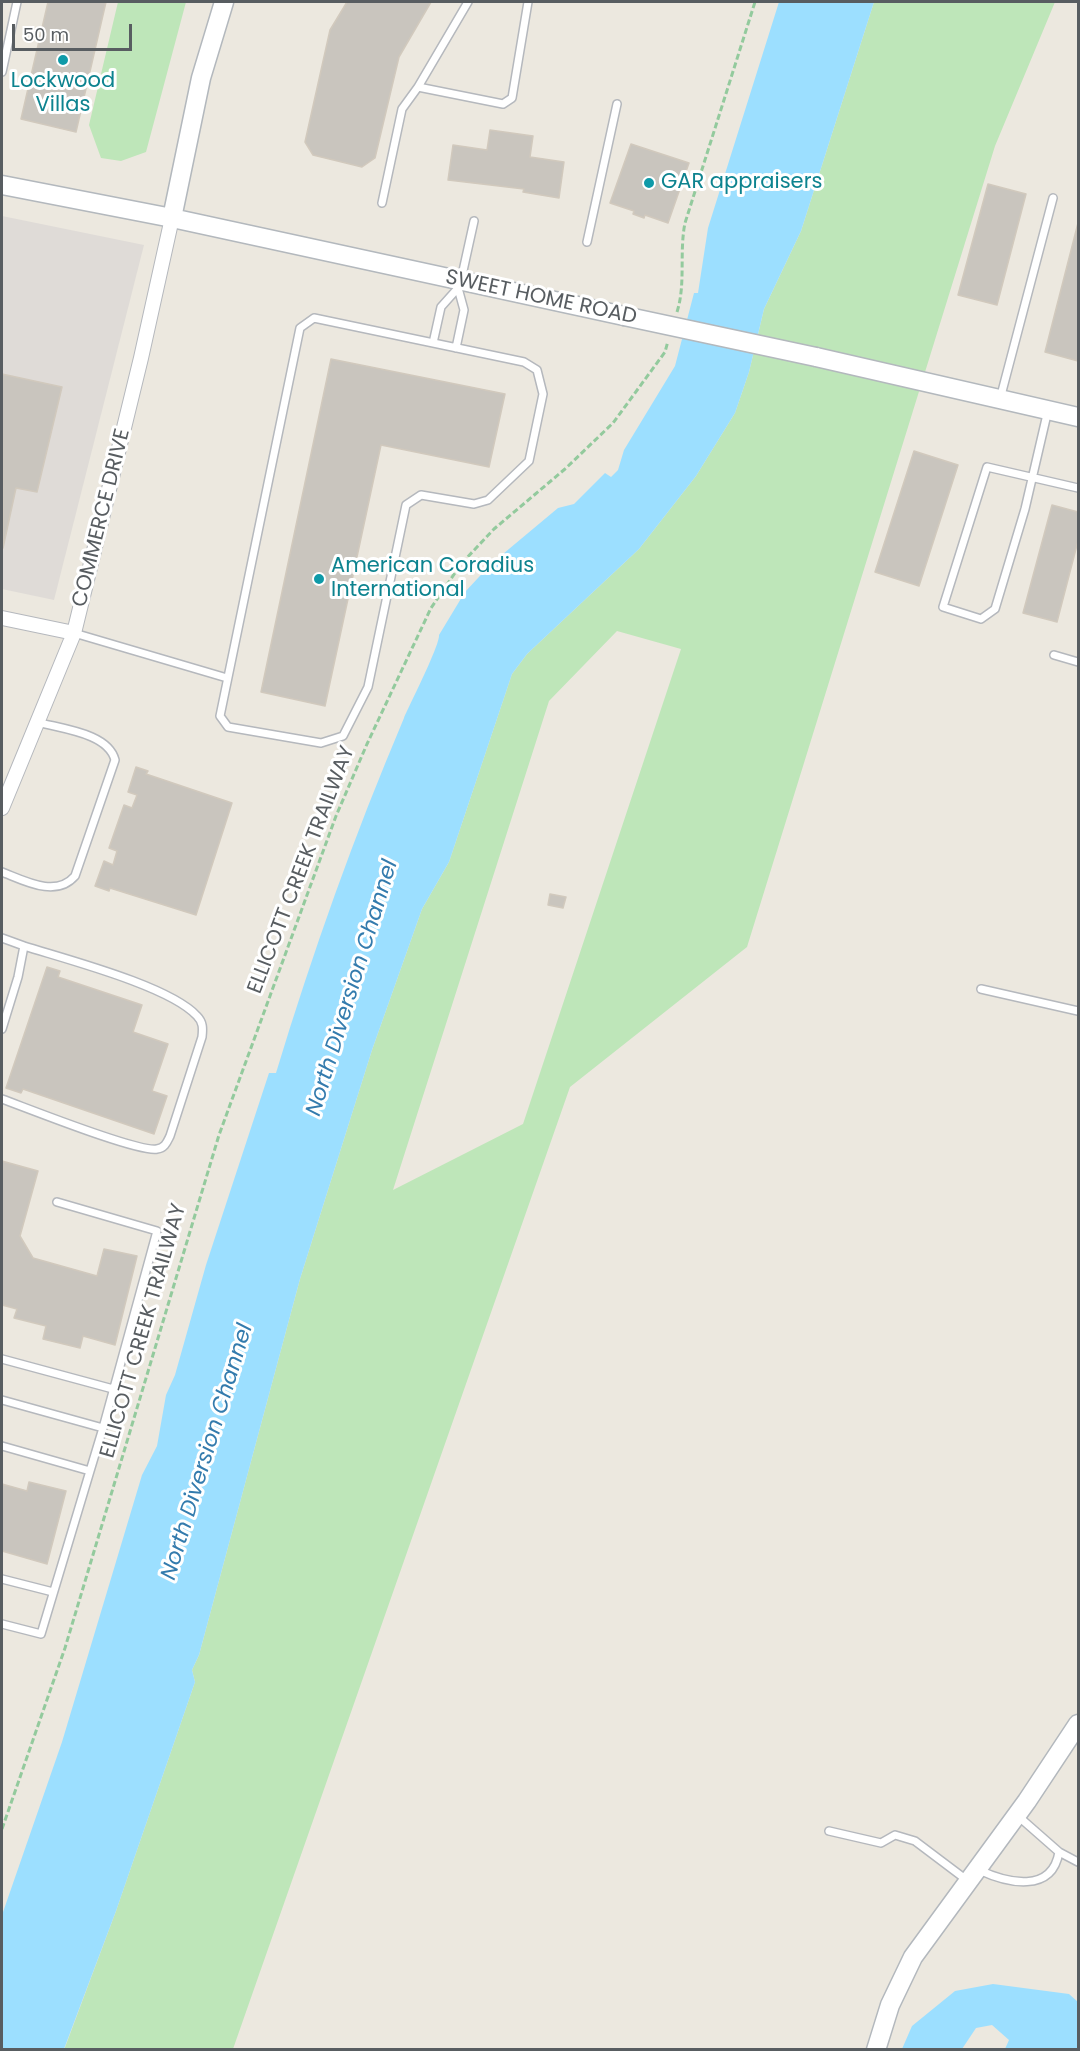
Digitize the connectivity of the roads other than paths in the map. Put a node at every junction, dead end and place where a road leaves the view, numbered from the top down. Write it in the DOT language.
graph roads {
  1 [pos="17,2"];
  2 [pos="224,2"];
  3 [pos="468,2"];
  4 [pos="528,2"];
  5 [pos="2,72"];
  6 [pos="418,87"];
  7 [pos="617,104"];
  8 [pos="2,184"];
  9 [pos="1053,198"];
  10 [pos="382,203"];
  11 [pos="172,218"];
  12 [pos="474,221"];
  13 [pos="587,242"];
  14 [pos="460,285"];
  15 [pos="434,344"];
  16 [pos="456,348"];
  17 [pos="1000,399"];
  18 [pos="1048,410"];
  19 [pos="1078,417"];
  20 [pos="1033,477"];
  21 [pos="1078,488"];
  22 [pos="2,618"];
  23 [pos="74,633"];
  24 [pos="1054,655"];
  25 [pos="1078,662"];
  26 [pos="227,678"];
  27 [pos="37,722"];
  28 [pos="2,808"];
  29 [pos="2,872"];
  30 [pos="2,938"];
  31 [pos="24,946"];
  32 [pos="981,989"];
  33 [pos="1078,1011"];
  34 [pos="2,1029"];
  35 [pos="2,1100"];
  36 [pos="57,1202"];
  37 [pos="2,1359"];
  38 [pos="113,1389"];
  39 [pos="2,1400"];
  40 [pos="103,1428"];
  41 [pos="2,1446"];
  42 [pos="90,1471"];
  43 [pos="2,1579"];
  44 [pos="53,1592"];
  45 [pos="2,1624"];
  46 [pos="1078,1724"];
  47 [pos="1017,1814"];
  48 [pos="829,1831"];
  49 [pos="1059,1852"];
  50 [pos="1078,1862"];
  51 [pos="972,1875"];
  52 [pos="876,2049"];
  1 -- 5 [label="lane"];
  2 -- 11 [label="main road"];
  3 -- 6 [label="lane"];
  4 -- 6 [label="lane"];
  6 -- 10 [label="lane"];
  7 -- 13 [label="lane"];
  8 -- 11 [label="main road, SWEET HOME ROAD"];
  9 -- 17 [label="lane"];
  11 -- 14 [label="main road, SWEET HOME ROAD"];
  11 -- 23 [label="street, COMMERCE DRIVE"];
  12 -- 14 [label="lane"];
  14 -- 15 [label="lane"];
  14 -- 16 [label="lane"];
  14 -- 17 [label="main road, SWEET HOME ROAD, bridge"];
  15 -- 16 [label="lane"];
  15 -- 26 [label="lane"];
  16 -- 26 [label="lane"];
  17 -- 18 [label="main road, SWEET HOME ROAD"];
  18 -- 19 [label="main road, SWEET HOME ROAD"];
  18 -- 20 [label="lane"];
  20 -- 20 [label="lane"];
  20 -- 21 [label="lane"];
  22 -- 23 [label="street"];
  23 -- 26 [label="lane"];
  23 -- 27 [label="street, COMMERCE DRIVE"];
  24 -- 25 [label="lane"];
  27 -- 28 [label="street, COMMERCE DRIVE"];
  27 -- 29 [label="lane"];
  30 -- 31 [label="lane"];
  31 -- 34 [label="lane"];
  31 -- 35 [label="lane"];
  32 -- 33 [label="lane"];
  36 -- 38 [label="lane"];
  37 -- 38 [label="lane"];
  38 -- 40 [label="lane"];
  39 -- 40 [label="lane"];
  40 -- 42 [label="lane"];
  41 -- 42 [label="lane"];
  42 -- 44 [label="lane"];
  43 -- 44 [label="lane"];
  44 -- 45 [label="lane"];
  46 -- 47 [label="main road"];
  47 -- 49 [label="lane"];
  47 -- 51 [label="main road"];
  48 -- 51 [label="lane"];
  49 -- 50 [label="lane"];
  49 -- 51 [label="lane"];
  51 -- 52 [label="main road"];
}
